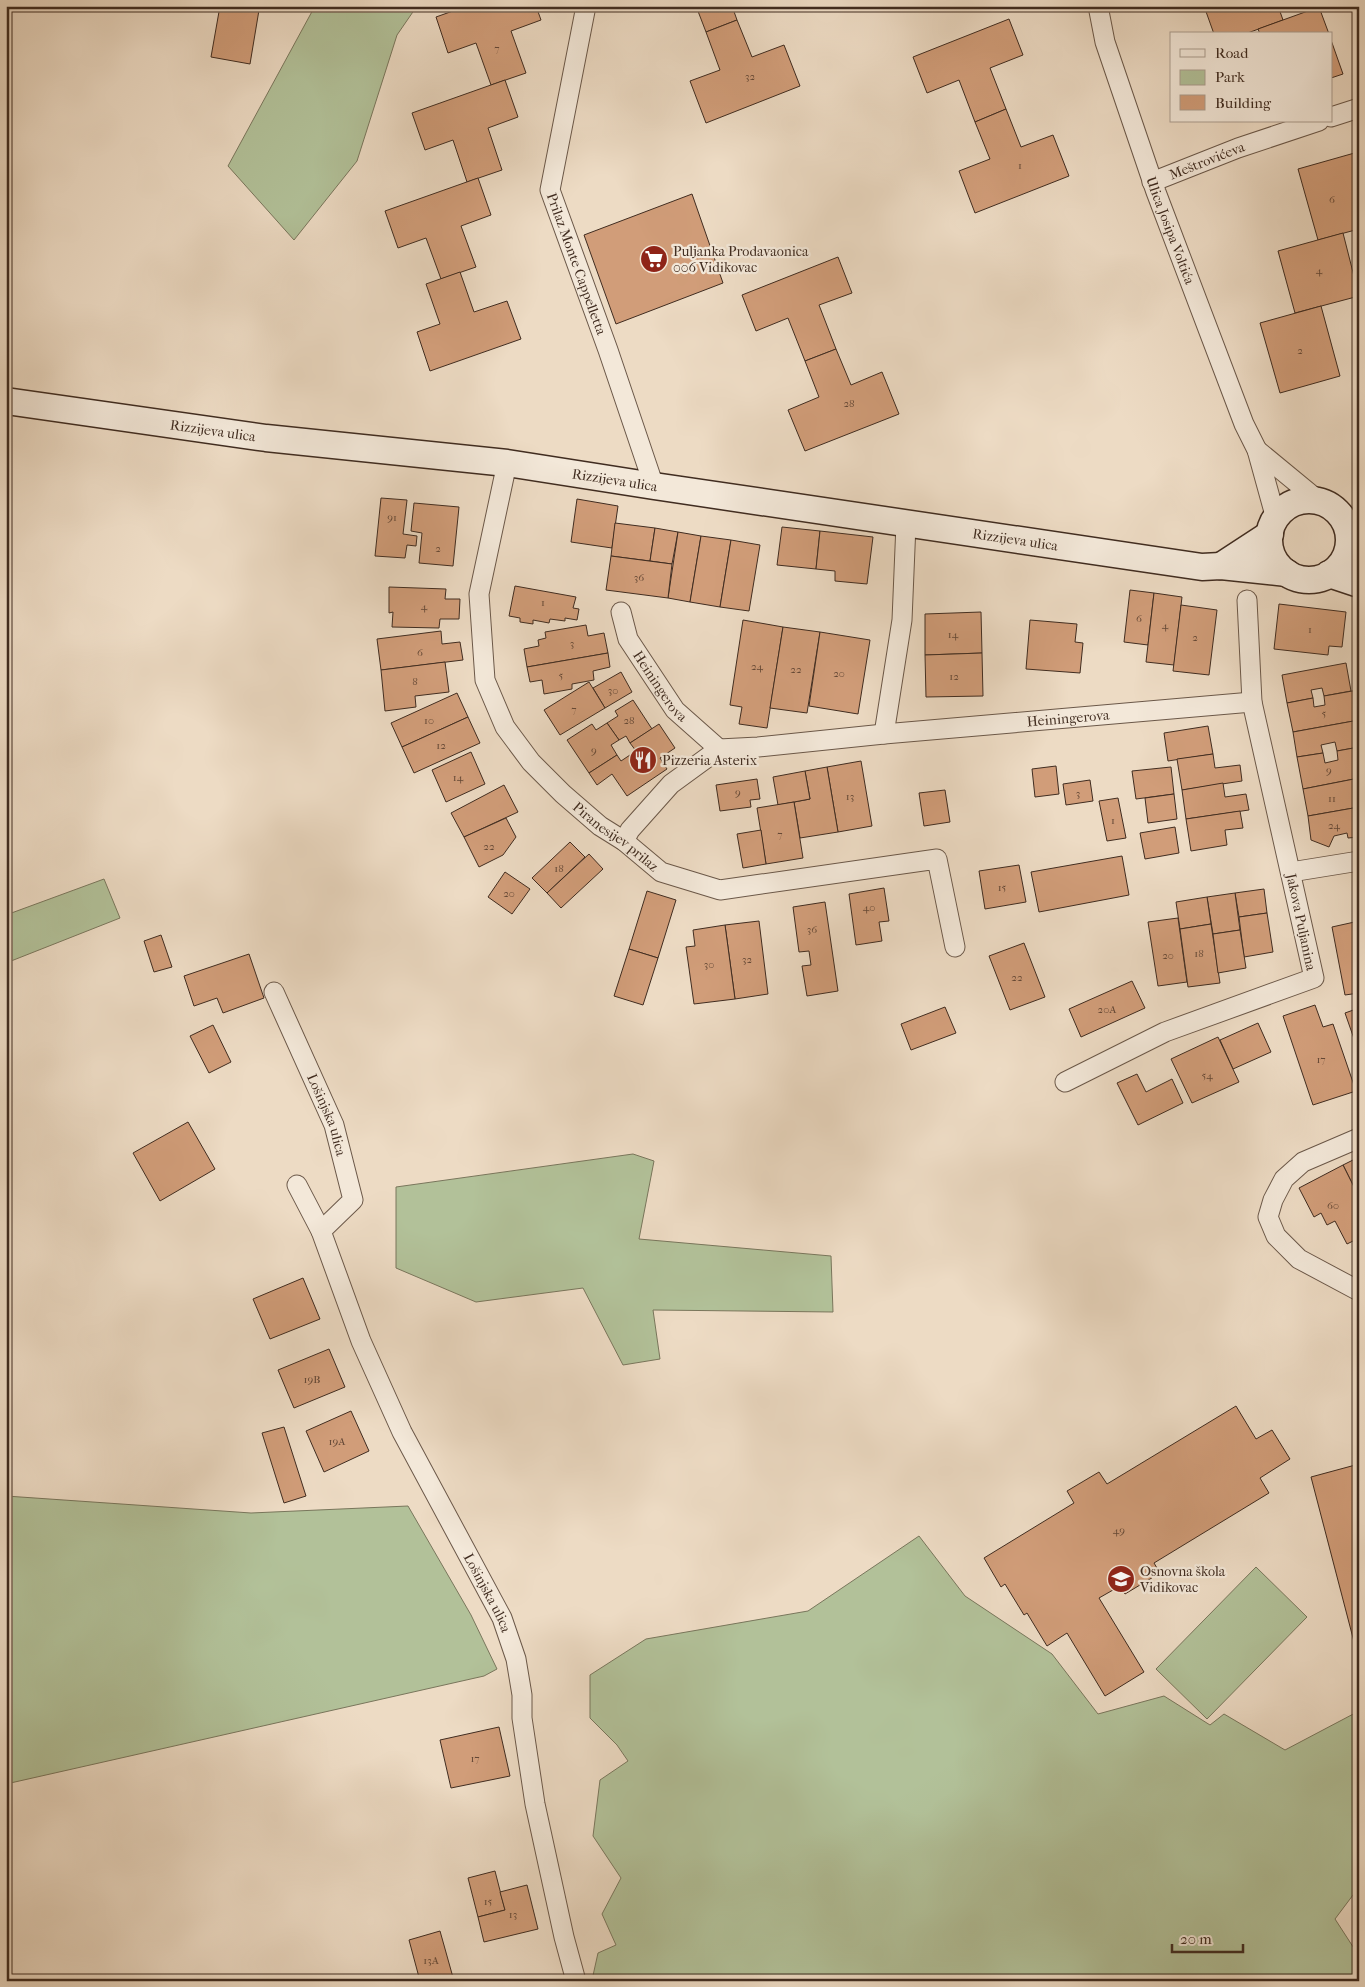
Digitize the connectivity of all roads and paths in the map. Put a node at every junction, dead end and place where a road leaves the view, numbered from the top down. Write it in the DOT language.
graph roads {
  1 [pos="586,6"];
  2 [pos="1098,6"];
  3 [pos="1359,108"];
  4 [pos="1332,117"];
  5 [pos="1316,122"];
  6 [pos="1152,182"];
  7 [pos="6,401"];
  8 [pos="1257,450"];
  9 [pos="507,463"];
  10 [pos="654,486"];
  11 [pos="1319,501"];
  12 [pos="906,524"];
  13 [pos="1273,526"];
  14 [pos="1354,548"];
  15 [pos="1222,566"];
  16 [pos="1287,573"];
  17 [pos="1329,574"];
  18 [pos="1359,584"];
  19 [pos="1247,600"];
  20 [pos="621,612"];
  21 [pos="1252,702"];
  22 [pos="884,734"];
  23 [pos="718,749"];
  24 [pos="624,841"];
  25 [pos="1359,861"];
  26 [pos="1290,872"];
  27 [pos="955,947"];
  28 [pos="274,992"];
  29 [pos="1065,1082"];
  30 [pos="1359,1138"];
  31 [pos="297,1185"];
  32 [pos="321,1231"];
  33 [pos="1359,1291"];
  34 [pos="576,1981"];
  1 -- 10 [label="street, Prilaz Monte Cappelletta"];
  2 -- 6 [label="street, Ulica Josipa Voltića"];
  3 -- 4 [label="street"];
  5 -- 6 [label="street, Meštrovićeva"];
  6 -- 8 [label="street, Ulica Josipa Voltića"];
  7 -- 9 [label="street, Rizzijeva ulica"];
  8 -- 11 [label="street, Ulica Josipa Voltića"];
  8 -- 13 [label="street, Ulica Josipa Voltića"];
  9 -- 10 [label="street, Rizzijeva ulica"];
  9 -- 24 [label="street, Piranesijev prilaz"];
  10 -- 12 [label="street, Rizzijeva ulica"];
  11 -- 13 [label="street"];
  11 -- 14 [label="street"];
  12 -- 15 [label="street, Rizzijeva ulica"];
  12 -- 22 [label="street"];
  13 -- 15 [label="street"];
  13 -- 16 [label="street"];
  14 -- 17 [label="street"];
  15 -- 16 [label="street, Rizzijeva ulica"];
  16 -- 17 [label="street"];
  17 -- 18 [label="street"];
  19 -- 21 [label="street, Jakova Puljanina"];
  20 -- 23 [label="street, Heiningerova"];
  21 -- 22 [label="street, Heiningerova"];
  21 -- 26 [label="street, Jakova Puljanina"];
  22 -- 23 [label="street, Heiningerova"];
  23 -- 24 [label="street"];
  24 -- 27 [label="street, Piranesijev prilaz"];
  25 -- 26 [label="street"];
  26 -- 29 [label="street, Jakova Puljanina"];
  28 -- 32 [label="street, Lošinjska ulica"];
  30 -- 33 [label="street"];
  31 -- 32 [label="street, Lošinjska ulica"];
  32 -- 34 [label="street, Lošinjska ulica"];
}
